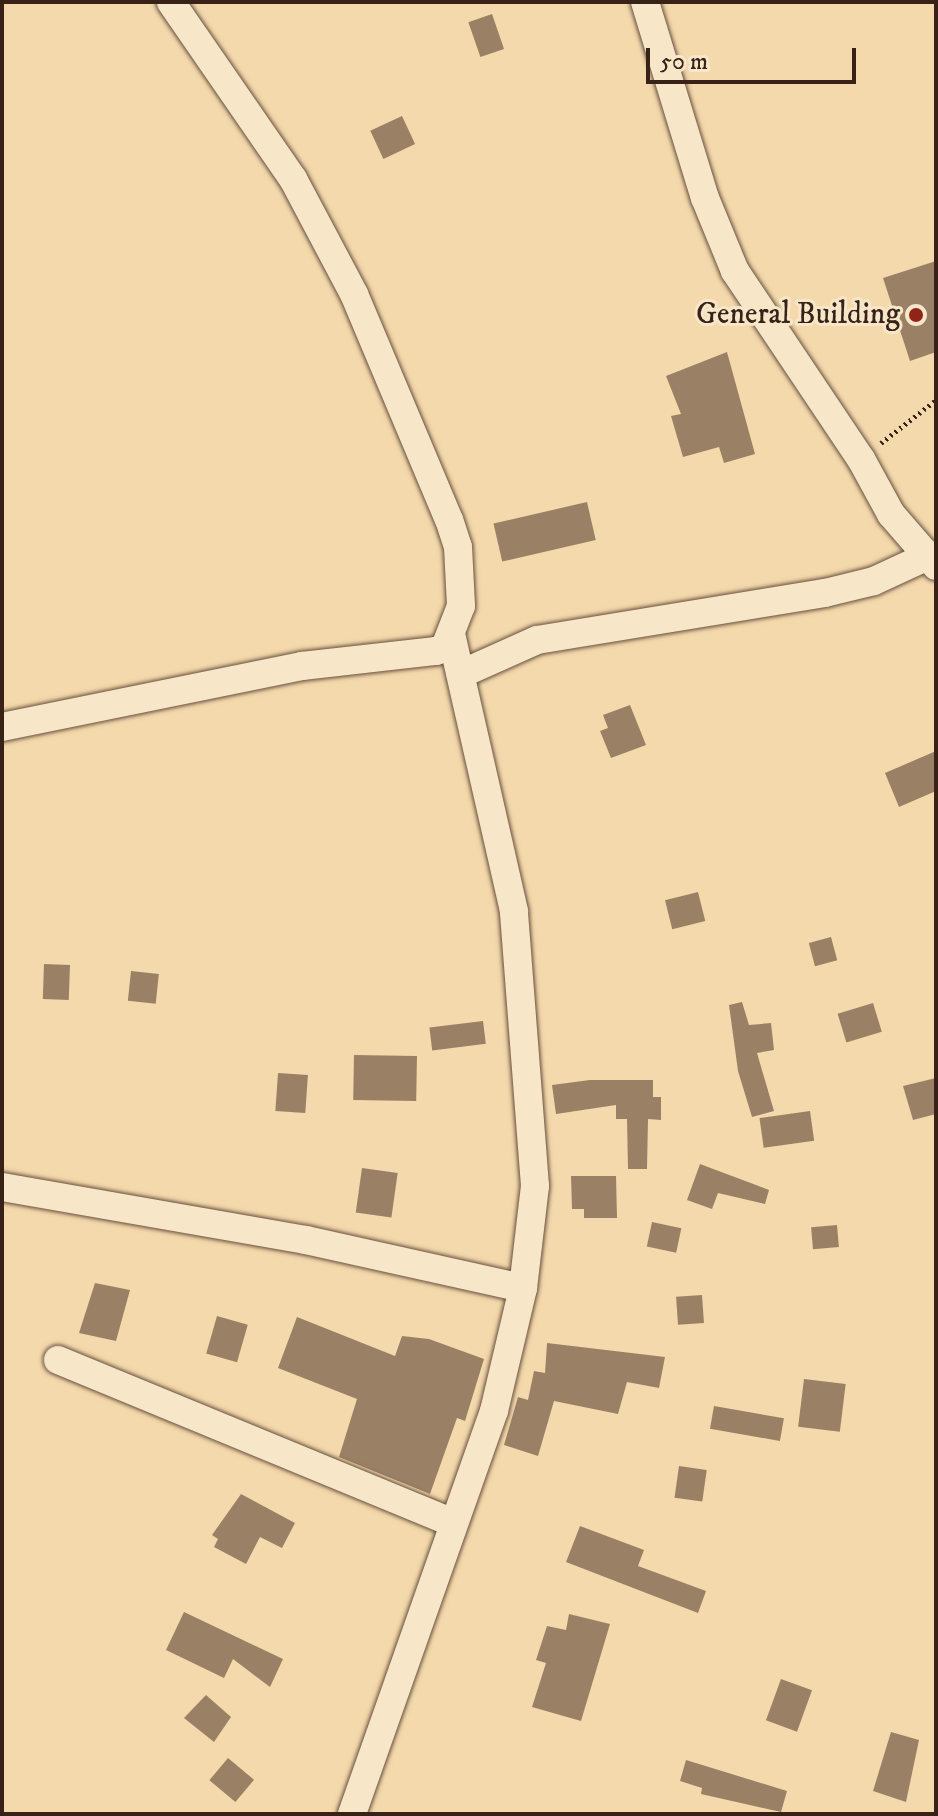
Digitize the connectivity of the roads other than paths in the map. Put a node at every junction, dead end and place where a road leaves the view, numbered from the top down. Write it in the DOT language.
graph roads {
  1 [pos="171,2"];
  2 [pos="645,2"];
  3 [pos="933,561"];
  4 [pos="451,634"];
  5 [pos="461,674"];
  6 [pos="2,727"];
  7 [pos="2,1187"];
  8 [pos="523,1288"];
  9 [pos="58,1360"];
  10 [pos="454,1523"];
  11 [pos="352,1814"];
  1 -- 4 [label="street"];
  2 -- 3 [label="street"];
  3 -- 5 [label="street"];
  4 -- 5 [label="street"];
  4 -- 6 [label="street"];
  5 -- 8 [label="street"];
  7 -- 8 [label="street"];
  8 -- 10 [label="street"];
  9 -- 10 [label="street"];
  10 -- 11 [label="street"];
}
